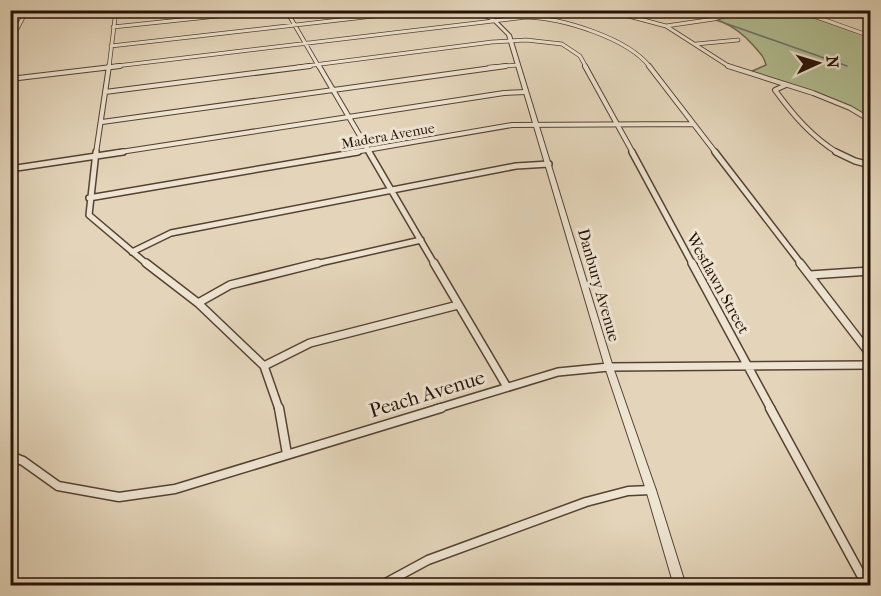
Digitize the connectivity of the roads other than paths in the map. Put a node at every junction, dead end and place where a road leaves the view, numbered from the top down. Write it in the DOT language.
graph roads {
  1 [pos="27,10"];
  2 [pos="125,10"];
  3 [pos="275,10"];
  4 [pos="286,10"];
  5 [pos="426,10"];
  6 [pos="472,10"];
  7 [pos="606,10"];
  8 [pos="744,10"];
  9 [pos="797,10"];
  10 [pos="862,10"];
  11 [pos="116,11"];
  12 [pos="870,13"];
  13 [pos="21,20"];
  14 [pos="494,20"];
  15 [pos="10,21"];
  16 [pos="295,25"];
  17 [pos="666,26"];
  18 [pos="113,27"];
  19 [pos="870,36"];
  20 [pos="11,39"];
  21 [pos="738,40"];
  22 [pos="511,41"];
  23 [pos="306,44"];
  24 [pos="695,44"];
  25 [pos="111,46"];
  26 [pos="318,64"];
  27 [pos="518,65"];
  28 [pos="107,68"];
  29 [pos="10,79"];
  30 [pos="787,85"];
  31 [pos="333,88"];
  32 [pos="105,92"];
  33 [pos="526,92"];
  34 [pos="350,117"];
  35 [pos="870,120"];
  36 [pos="102,122"];
  37 [pos="615,123"];
  38 [pos="537,124"];
  39 [pos="693,124"];
  40 [pos="368,150"];
  41 [pos="95,157"];
  42 [pos="549,164"];
  43 [pos="870,165"];
  44 [pos="10,169"];
  45 [pos="393,190"];
  46 [pos="89,198"];
  47 [pos="422,240"];
  48 [pos="132,252"];
  49 [pos="870,271"];
  50 [pos="810,275"];
  51 [pos="198,303"];
  52 [pos="458,305"];
  53 [pos="870,354"];
  54 [pos="870,364"];
  55 [pos="264,366"];
  56 [pos="609,367"];
  57 [pos="748,367"];
  58 [pos="507,387"];
  59 [pos="287,454"];
  60 [pos="10,456"];
  61 [pos="651,490"];
  62 [pos="380,585"];
  63 [pos="680,585"];
  64 [pos="867,585"];
  1 -- 13 [label="street"];
  2 -- 11 [label="street"];
  3 -- 18 [label="street"];
  4 -- 16 [label="street"];
  5 -- 16 [label="street"];
  6 -- 14 [label="street, Danbury Avenue"];
  7 -- 17 [label="street"];
  8 -- 17 [label="street"];
  9 -- 19 [label="street"];
  10 -- 12 [label="street"];
  11 -- 18 [label="street"];
  13 -- 15 [label="street"];
  13 -- 20 [label="street"];
  14 -- 22 [label="street, Danbury Avenue"];
  14 -- 23 [label="street"];
  14 -- 39 [label="street"];
  16 -- 23 [label="street"];
  16 -- 25 [label="street"];
  17 -- 24 [label="street"];
  18 -- 25 [label="street"];
  21 -- 24 [label="street"];
  22 -- 26 [label="street, Westlawn Street"];
  22 -- 27 [label="street, Danbury Avenue"];
  22 -- 37 [label="street, Westlawn Street"];
  23 -- 26 [label="street"];
  23 -- 28 [label="street"];
  24 -- 30 [label="street"];
  25 -- 28 [label="street"];
  26 -- 31 [label="street"];
  26 -- 32 [label="street, Westlawn Street"];
  27 -- 31 [label="street"];
  27 -- 33 [label="street, Danbury Avenue"];
  28 -- 29 [label="street"];
  28 -- 32 [label="street"];
  30 -- 35 [label="street"];
  30 -- 43 [label="street"];
  31 -- 34 [label="street"];
  31 -- 36 [label="street"];
  32 -- 36 [label="street"];
  33 -- 34 [label="street"];
  33 -- 38 [label="street, Danbury Avenue"];
  34 -- 40 [label="street"];
  34 -- 41 [label="street"];
  36 -- 41 [label="street"];
  37 -- 38 [label="street, Madera Avenue"];
  37 -- 39 [label="street, Madera Avenue"];
  37 -- 57 [label="street, Westlawn Street"];
  38 -- 40 [label="street, Madera Avenue"];
  38 -- 42 [label="street, Danbury Avenue"];
  39 -- 50 [label="street"];
  40 -- 45 [label="street"];
  40 -- 46 [label="street, Madera Avenue"];
  41 -- 44 [label="street"];
  41 -- 46 [label="street"];
  42 -- 45 [label="street"];
  42 -- 56 [label="street, Danbury Avenue"];
  45 -- 47 [label="street"];
  45 -- 48 [label="street"];
  46 -- 48 [label="street"];
  47 -- 51 [label="street"];
  47 -- 52 [label="street"];
  48 -- 51 [label="street"];
  49 -- 50 [label="street"];
  50 -- 53 [label="street"];
  51 -- 55 [label="street"];
  52 -- 55 [label="street"];
  52 -- 58 [label="street"];
  54 -- 57 [label="street, Peach Avenue"];
  55 -- 59 [label="street"];
  56 -- 57 [label="street, Peach Avenue"];
  56 -- 58 [label="street, Peach Avenue"];
  56 -- 61 [label="street, Danbury Avenue"];
  57 -- 64 [label="street, Westlawn Street"];
  58 -- 59 [label="street, Peach Avenue"];
  59 -- 60 [label="street, Peach Avenue"];
  61 -- 62 [label="street"];
  61 -- 63 [label="street, Danbury Avenue"];
}
